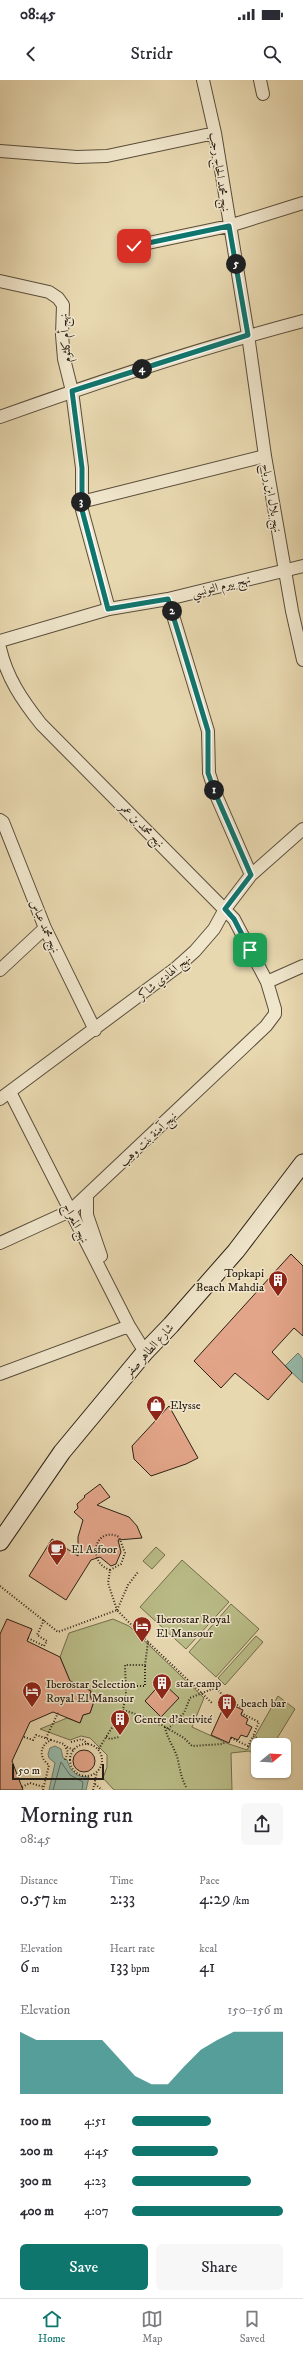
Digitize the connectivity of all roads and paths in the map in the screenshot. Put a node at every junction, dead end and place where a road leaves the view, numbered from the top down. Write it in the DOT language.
graph roads {
  1 [pos="203,80"];
  2 [pos="260,80"];
  3 [pos="263,94"];
  4 [pos="215,132"];
  5 [pos="0,151"];
  6 [pos="303,203"];
  7 [pos="229,226"];
  8 [pos="134,246"];
  9 [pos="0,281"];
  10 [pos="303,321"];
  11 [pos="248,335"];
  12 [pos="72,391"];
  13 [pos="0,417"];
  14 [pos="265,456"];
  15 [pos="81,502"];
  16 [pos="303,566"];
  17 [pos="285,570"];
  18 [pos="168,599"];
  19 [pos="108,609"];
  20 [pos="0,641"];
  21 [pos="0,648"];
  22 [pos="303,660"];
  23 [pos="0,820"];
  24 [pos="303,829"];
  25 [pos="251,875"];
  26 [pos="225,909"];
  27 [pos="45,928"];
  28 [pos="303,966"];
  29 [pos="0,970"];
  30 [pos="266,982"];
  31 [pos="275,1008"];
  32 [pos="95,1030"];
  33 [pos="5,1096"];
  34 [pos="303,1163"];
  35 [pos="87,1196"];
  36 [pos="70,1211"];
  37 [pos="0,1243"];
  38 [pos="115,1299"];
  39 [pos="129,1326"];
  40 [pos="145,1352"];
  41 [pos="0,1374"];
  42 [pos="0,1542"];
  43 [pos="110,1570"];
  44 [pos="138,1572"];
  45 [pos="0,1586"];
  46 [pos="117,1610"];
  47 [pos="44,1620"];
  48 [pos="28,1638"];
  49 [pos="148,1642"];
  50 [pos="145,1665"];
  51 [pos="125,1686"];
  52 [pos="202,1694"];
  53 [pos="212,1703"];
  54 [pos="240,1708"];
  55 [pos="122,1710"];
  56 [pos="242,1713"];
  57 [pos="58,1714"];
  58 [pos="166,1728"];
  59 [pos="252,1736"];
  60 [pos="24,1737"];
  61 [pos="106,1737"];
  62 [pos="119,1737"];
  63 [pos="46,1738"];
  64 [pos="231,1738"];
  65 [pos="256,1738"];
  66 [pos="51,1740"];
  67 [pos="225,1741"];
  68 [pos="70,1742"];
  69 [pos="89,1745"];
  70 [pos="67,1747"];
  71 [pos="74,1750"];
  72 [pos="98,1750"];
  73 [pos="66,1760"];
  74 [pos="98,1771"];
  75 [pos="94,1784"];
  76 [pos="22,1787"];
  77 [pos="186,1787"];
  78 [pos="43,1789"];
  79 [pos="93,1790"];
  80 [pos="102,1790"];
  1 -- 4 [label="street, نهج محمد الحاج رجب"];
  2 -- 3 [label="street"];
  4 -- 5 [label="street"];
  4 -- 7 [label="street, نهج محمد الحاج رجب"];
  6 -- 7 [label="street"];
  7 -- 8 [label="street"];
  7 -- 11 [label="street, نهج محمد الحاج رجب"];
  9 -- 12 [label="street, نهج أم كلثوم"];
  10 -- 11 [label="street"];
  11 -- 12 [label="street"];
  11 -- 14 [label="street, نهج بلال ابن رباح"];
  12 -- 13 [label="street"];
  12 -- 15 [label="street, نهج أم كلثوم"];
  14 -- 15 [label="street"];
  14 -- 17 [label="street, نهج بلال ابن رباح"];
  15 -- 19 [label="street, نهج أم كلثوم"];
  16 -- 17 [label="street, نهج بيرم التونسي"];
  17 -- 18 [label="street, نهج بيرم التونسي"];
  17 -- 22 [label="street, نهج بلال ابن رباح"];
  18 -- 19 [label="street, نهج بيرم التونسي"];
  18 -- 25 [label="street"];
  19 -- 20 [label="street, نهج بيرم التونسي"];
  21 -- 26 [label="street, نهج محمد بن عمر"];
  23 -- 27 [label="street, نهج محمد عباس"];
  24 -- 25 [label="street, نهج الهادي شاكر"];
  25 -- 26 [label="street, نهج الهادي شاكر"];
  26 -- 30 [label="street, نهج محمد بن عمر"];
  26 -- 32 [label="street, نهج الهادي شاكر"];
  27 -- 29 [label="street"];
  27 -- 32 [label="street, نهج محمد عباس"];
  28 -- 30 [label="street"];
  30 -- 31 [label="street, نهج محمد بن عمر"];
  31 -- 35 [label="street, نهج آمنة بنت وهب"];
  32 -- 33 [label="street, نهج الهادي شاكر"];
  33 -- 36 [label="street, نهج المعراج"];
  34 -- 40 [label="main road, شارع الطاهر صفر"];
  35 -- 36 [label="street, نهج آمنة بنت وهب"];
  35 -- 38 [label="street"];
  36 -- 37 [label="street, نهج آمنة بنت وهب"];
  36 -- 38 [label="street, نهج المعراج"];
  38 -- 39 [label="street, نهج المعراج"];
  39 -- 40 [label="street, نهج المعراج"];
  39 -- 41 [label="street"];
  40 -- 42 [label="main road, شارع الطاهر صفر"];
  43 -- 43 [label="path"];
  43 -- 46 [label="path"];
  44 -- 46 [label="path"];
  45 -- 47 [label="path"];
  46 -- 47 [label="path"];
  46 -- 49 [label="path"];
  47 -- 48 [label="path"];
  49 -- 50 [label="path"];
  49 -- 52 [label="path"];
  50 -- 51 [label="path"];
  50 -- 51 [label="path"];
  51 -- 55 [label="path"];
  52 -- 53 [label="path"];
  52 -- 54 [label="path"];
  52 -- 58 [label="path"];
  55 -- 58 [label="path"];
  55 -- 61 [label="path"];
  56 -- 59 [label="path"];
  57 -- 63 [label="path"];
  58 -- 67 [label="path"];
  58 -- 77 [label="path"];
  59 -- 64 [label="path"];
  59 -- 65 [label="path"];
  60 -- 63 [label="path"];
  61 -- 62 [label="path"];
  61 -- 72 [label="path"];
  63 -- 66 [label="path"];
  66 -- 70 [label="path"];
  66 -- 78 [label="path"];
  68 -- 69 [label="path"];
  69 -- 71 [label="path"];
  69 -- 72 [label="path"];
  70 -- 71 [label="path"];
  70 -- 73 [label="path"];
  71 -- 74 [label="path"];
  72 -- 74 [label="path"];
  74 -- 75 [label="path"];
  75 -- 79 [label="path"];
  75 -- 80 [label="path"];
  76 -- 78 [label="path"];
}
